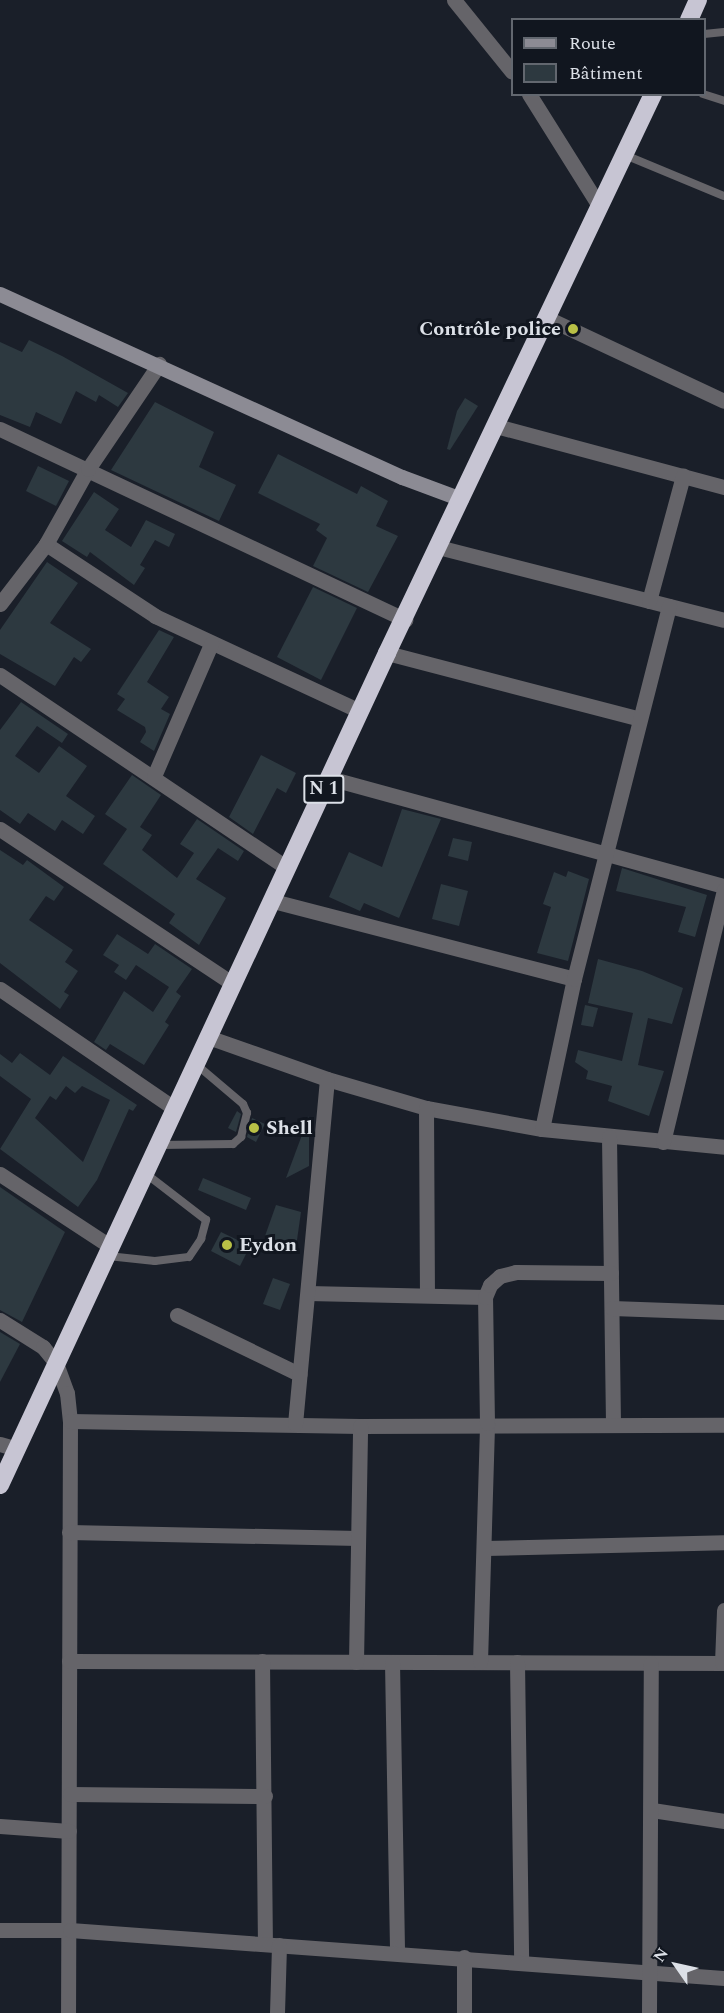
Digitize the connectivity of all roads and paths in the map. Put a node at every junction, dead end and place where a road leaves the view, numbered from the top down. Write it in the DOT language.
graph roads {
  1 [pos="454,0"];
  2 [pos="698,0"];
  3 [pos="690,18"];
  4 [pos="723,31"];
  5 [pos="706,34"];
  6 [pos="511,70"];
  7 [pos="706,95"];
  8 [pos="530,96"];
  9 [pos="652,96"];
  10 [pos="724,101"];
  11 [pos="625,155"];
  12 [pos="724,196"];
  13 [pos="600,207"];
  14 [pos="0,294"];
  15 [pos="547,318"];
  16 [pos="159,364"];
  17 [pos="724,401"];
  18 [pos="496,426"];
  19 [pos="0,429"];
  20 [pos="88,469"];
  21 [pos="683,476"];
  22 [pos="724,486"];
  23 [pos="461,499"];
  24 [pos="46,544"];
  25 [pos="438,547"];
  26 [pos="650,601"];
  27 [pos="0,604"];
  28 [pos="669,606"];
  29 [pos="405,620"];
  30 [pos="724,620"];
  31 [pos="211,644"];
  32 [pos="387,653"];
  33 [pos="0,675"];
  34 [pos="360,711"];
  35 [pos="640,719"];
  36 [pos="154,776"];
  37 [pos="329,778"];
  38 [pos="0,829"];
  39 [pos="607,854"];
  40 [pos="287,867"];
  41 [pos="724,886"];
  42 [pos="724,890"];
  43 [pos="273,901"];
  44 [pos="574,979"];
  45 [pos="233,984"];
  46 [pos="0,988"];
  47 [pos="208,1037"];
  48 [pos="196,1064"];
  49 [pos="327,1079"];
  50 [pos="426,1108"];
  51 [pos="175,1109"];
  52 [pos="542,1129"];
  53 [pos="609,1137"];
  54 [pos="663,1142"];
  55 [pos="158,1145"];
  56 [pos="724,1146"];
  57 [pos="146,1173"];
  58 [pos="0,1174"];
  59 [pos="109,1251"];
  60 [pos="611,1273"];
  61 [pos="308,1293"];
  62 [pos="427,1295"];
  63 [pos="485,1298"];
  64 [pos="612,1308"];
  65 [pos="724,1312"];
  66 [pos="177,1315"];
  67 [pos="0,1320"];
  68 [pos="56,1363"];
  69 [pos="299,1374"];
  70 [pos="70,1421"];
  71 [pos="488,1423"];
  72 [pos="295,1424"];
  73 [pos="613,1424"];
  74 [pos="724,1425"];
  75 [pos="360,1426"];
  76 [pos="8,1446"];
  77 [pos="0,1485"];
  78 [pos="69,1532"];
  79 [pos="358,1538"];
  80 [pos="724,1542"];
  81 [pos="484,1548"];
  82 [pos="724,1610"];
  83 [pos="69,1661"];
  84 [pos="262,1661"];
  85 [pos="356,1662"];
  86 [pos="392,1662"];
  87 [pos="480,1662"];
  88 [pos="517,1662"];
  89 [pos="651,1663"];
  90 [pos="723,1663"];
  91 [pos="70,1794"];
  92 [pos="266,1796"];
  93 [pos="652,1810"];
  94 [pos="724,1821"];
  95 [pos="0,1826"];
  96 [pos="69,1831"];
  97 [pos="0,1930"];
  98 [pos="70,1930"];
  99 [pos="272,1944"];
  100 [pos="397,1952"];
  101 [pos="464,1957"];
  102 [pos="521,1961"];
  103 [pos="648,1970"];
  104 [pos="724,1978"];
  105 [pos="68,2013"];
  106 [pos="277,2013"];
  107 [pos="464,2013"];
  108 [pos="649,2013"];
  1 -- 6 [label="street"];
  2 -- 3 [label="highway"];
  4 -- 5 [label="lane"];
  7 -- 10 [label="lane"];
  8 -- 13 [label="street"];
  9 -- 11 [label="highway, N 1"];
  11 -- 12 [label="lane"];
  11 -- 13 [label="highway, N 1"];
  13 -- 15 [label="highway, N 1"];
  14 -- 16 [label="main road"];
  15 -- 17 [label="street"];
  15 -- 18 [label="highway, N 1"];
  16 -- 20 [label="street"];
  16 -- 23 [label="main road"];
  18 -- 21 [label="street"];
  18 -- 23 [label="highway, N 1"];
  19 -- 20 [label="street"];
  20 -- 24 [label="street"];
  20 -- 29 [label="street"];
  21 -- 22 [label="street"];
  21 -- 26 [label="street"];
  23 -- 25 [label="highway, N 1"];
  24 -- 27 [label="street"];
  24 -- 31 [label="street"];
  25 -- 26 [label="street"];
  25 -- 29 [label="highway, N 1"];
  26 -- 28 [label="street"];
  28 -- 30 [label="street"];
  28 -- 35 [label="street"];
  29 -- 32 [label="highway, N 1"];
  31 -- 34 [label="street"];
  31 -- 36 [label="street"];
  32 -- 34 [label="highway, N 1"];
  32 -- 35 [label="street"];
  33 -- 36 [label="street"];
  34 -- 37 [label="highway, N 1"];
  35 -- 39 [label="street"];
  36 -- 40 [label="street"];
  37 -- 39 [label="street"];
  37 -- 40 [label="highway, N 1"];
  38 -- 45 [label="street"];
  39 -- 41 [label="street"];
  39 -- 44 [label="street"];
  40 -- 43 [label="highway, N 1"];
  42 -- 54 [label="street"];
  43 -- 44 [label="street"];
  43 -- 45 [label="highway, N 1"];
  44 -- 52 [label="street"];
  45 -- 47 [label="highway, N 1"];
  46 -- 51 [label="street"];
  47 -- 48 [label="highway, N 1"];
  47 -- 49 [label="street"];
  48 -- 51 [label="highway, N 1"];
  48 -- 55 [label="lane"];
  49 -- 50 [label="street"];
  49 -- 61 [label="street"];
  50 -- 52 [label="street"];
  50 -- 62 [label="street"];
  51 -- 55 [label="highway, N 1"];
  52 -- 53 [label="street"];
  53 -- 54 [label="street"];
  53 -- 60 [label="street"];
  54 -- 56 [label="street"];
  55 -- 57 [label="highway, N 1"];
  57 -- 59 [label="highway, N 1"];
  57 -- 59 [label="lane"];
  58 -- 59 [label="street"];
  59 -- 68 [label="highway, N 1"];
  60 -- 63 [label="street"];
  60 -- 64 [label="street"];
  61 -- 62 [label="street"];
  61 -- 69 [label="street"];
  62 -- 63 [label="street"];
  63 -- 71 [label="street"];
  64 -- 65 [label="street"];
  64 -- 73 [label="street"];
  66 -- 69 [label="street"];
  67 -- 68 [label="street"];
  68 -- 70 [label="street"];
  68 -- 76 [label="highway, N 1"];
  69 -- 72 [label="street"];
  70 -- 72 [label="street"];
  70 -- 78 [label="street"];
  71 -- 73 [label="street"];
  71 -- 75 [label="street"];
  71 -- 81 [label="street"];
  72 -- 75 [label="street"];
  73 -- 74 [label="street"];
  75 -- 79 [label="street"];
  76 -- 77 [label="highway, N 1"];
  78 -- 79 [label="street"];
  78 -- 83 [label="street"];
  79 -- 85 [label="street"];
  80 -- 81 [label="street"];
  81 -- 87 [label="street"];
  82 -- 90 [label="street"];
  83 -- 84 [label="street"];
  83 -- 91 [label="street"];
  84 -- 85 [label="street"];
  84 -- 92 [label="street"];
  85 -- 86 [label="street"];
  86 -- 87 [label="street"];
  86 -- 100 [label="street"];
  87 -- 88 [label="street"];
  88 -- 89 [label="street"];
  88 -- 102 [label="street"];
  89 -- 90 [label="street"];
  89 -- 93 [label="street"];
  91 -- 92 [label="street"];
  91 -- 96 [label="street"];
  92 -- 99 [label="street"];
  93 -- 94 [label="street"];
  93 -- 103 [label="street"];
  95 -- 96 [label="street"];
  96 -- 98 [label="street"];
  97 -- 98 [label="street"];
  98 -- 99 [label="street"];
  98 -- 105 [label="street"];
  99 -- 100 [label="street"];
  99 -- 106 [label="street"];
  100 -- 101 [label="street"];
  101 -- 102 [label="street"];
  101 -- 107 [label="street"];
  102 -- 103 [label="street"];
  103 -- 104 [label="street"];
  103 -- 108 [label="street"];
}
